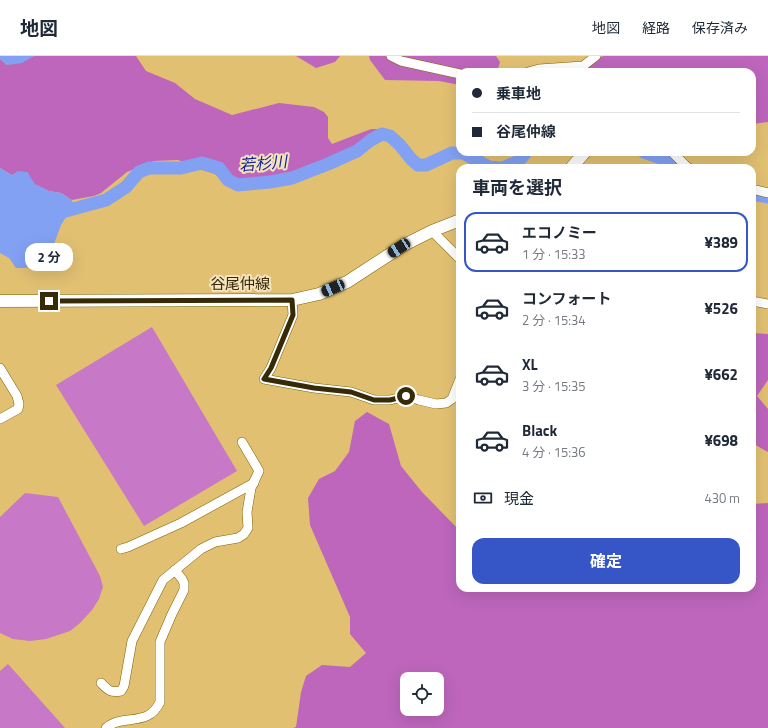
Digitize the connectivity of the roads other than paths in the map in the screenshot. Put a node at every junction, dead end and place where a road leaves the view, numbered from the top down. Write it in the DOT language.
graph roads {
  1 [pos="391,56"];
  2 [pos="596,56"];
  3 [pos="554,68"];
  4 [pos="456,73"];
  5 [pos="582,156"];
  6 [pos="675,156"];
  7 [pos="574,164"];
  8 [pos="682,164"];
  9 [pos="756,190"];
  10 [pos="768,193"];
  11 [pos="456,222"];
  12 [pos="432,231"];
  13 [pos="456,255"];
  14 [pos="292,300"];
  15 [pos="0,301"];
  16 [pos="756,302"];
  17 [pos="768,304"];
  18 [pos="0,368"];
  19 [pos="456,389"];
  20 [pos="0,419"];
  21 [pos="242,442"];
  22 [pos="254,482"];
  23 [pos="121,549"];
  24 [pos="174,570"];
  25 [pos="101,683"];
  26 [pos="106,728"];
  1 -- 4 [label="street"];
  2 -- 3 [label="street"];
  5 -- 7 [label="main road"];
  6 -- 8 [label="street"];
  9 -- 10 [label="street"];
  11 -- 12 [label="main road, 谷尾仲線"];
  12 -- 13 [label="street"];
  12 -- 14 [label="main road, 谷尾仲線"];
  14 -- 15 [label="main road, 谷尾仲線"];
  14 -- 19 [label="street"];
  16 -- 17 [label="street"];
  18 -- 20 [label="street"];
  21 -- 22 [label="street"];
  22 -- 23 [label="street"];
  22 -- 24 [label="street"];
  24 -- 25 [label="street"];
  24 -- 26 [label="street"];
}
